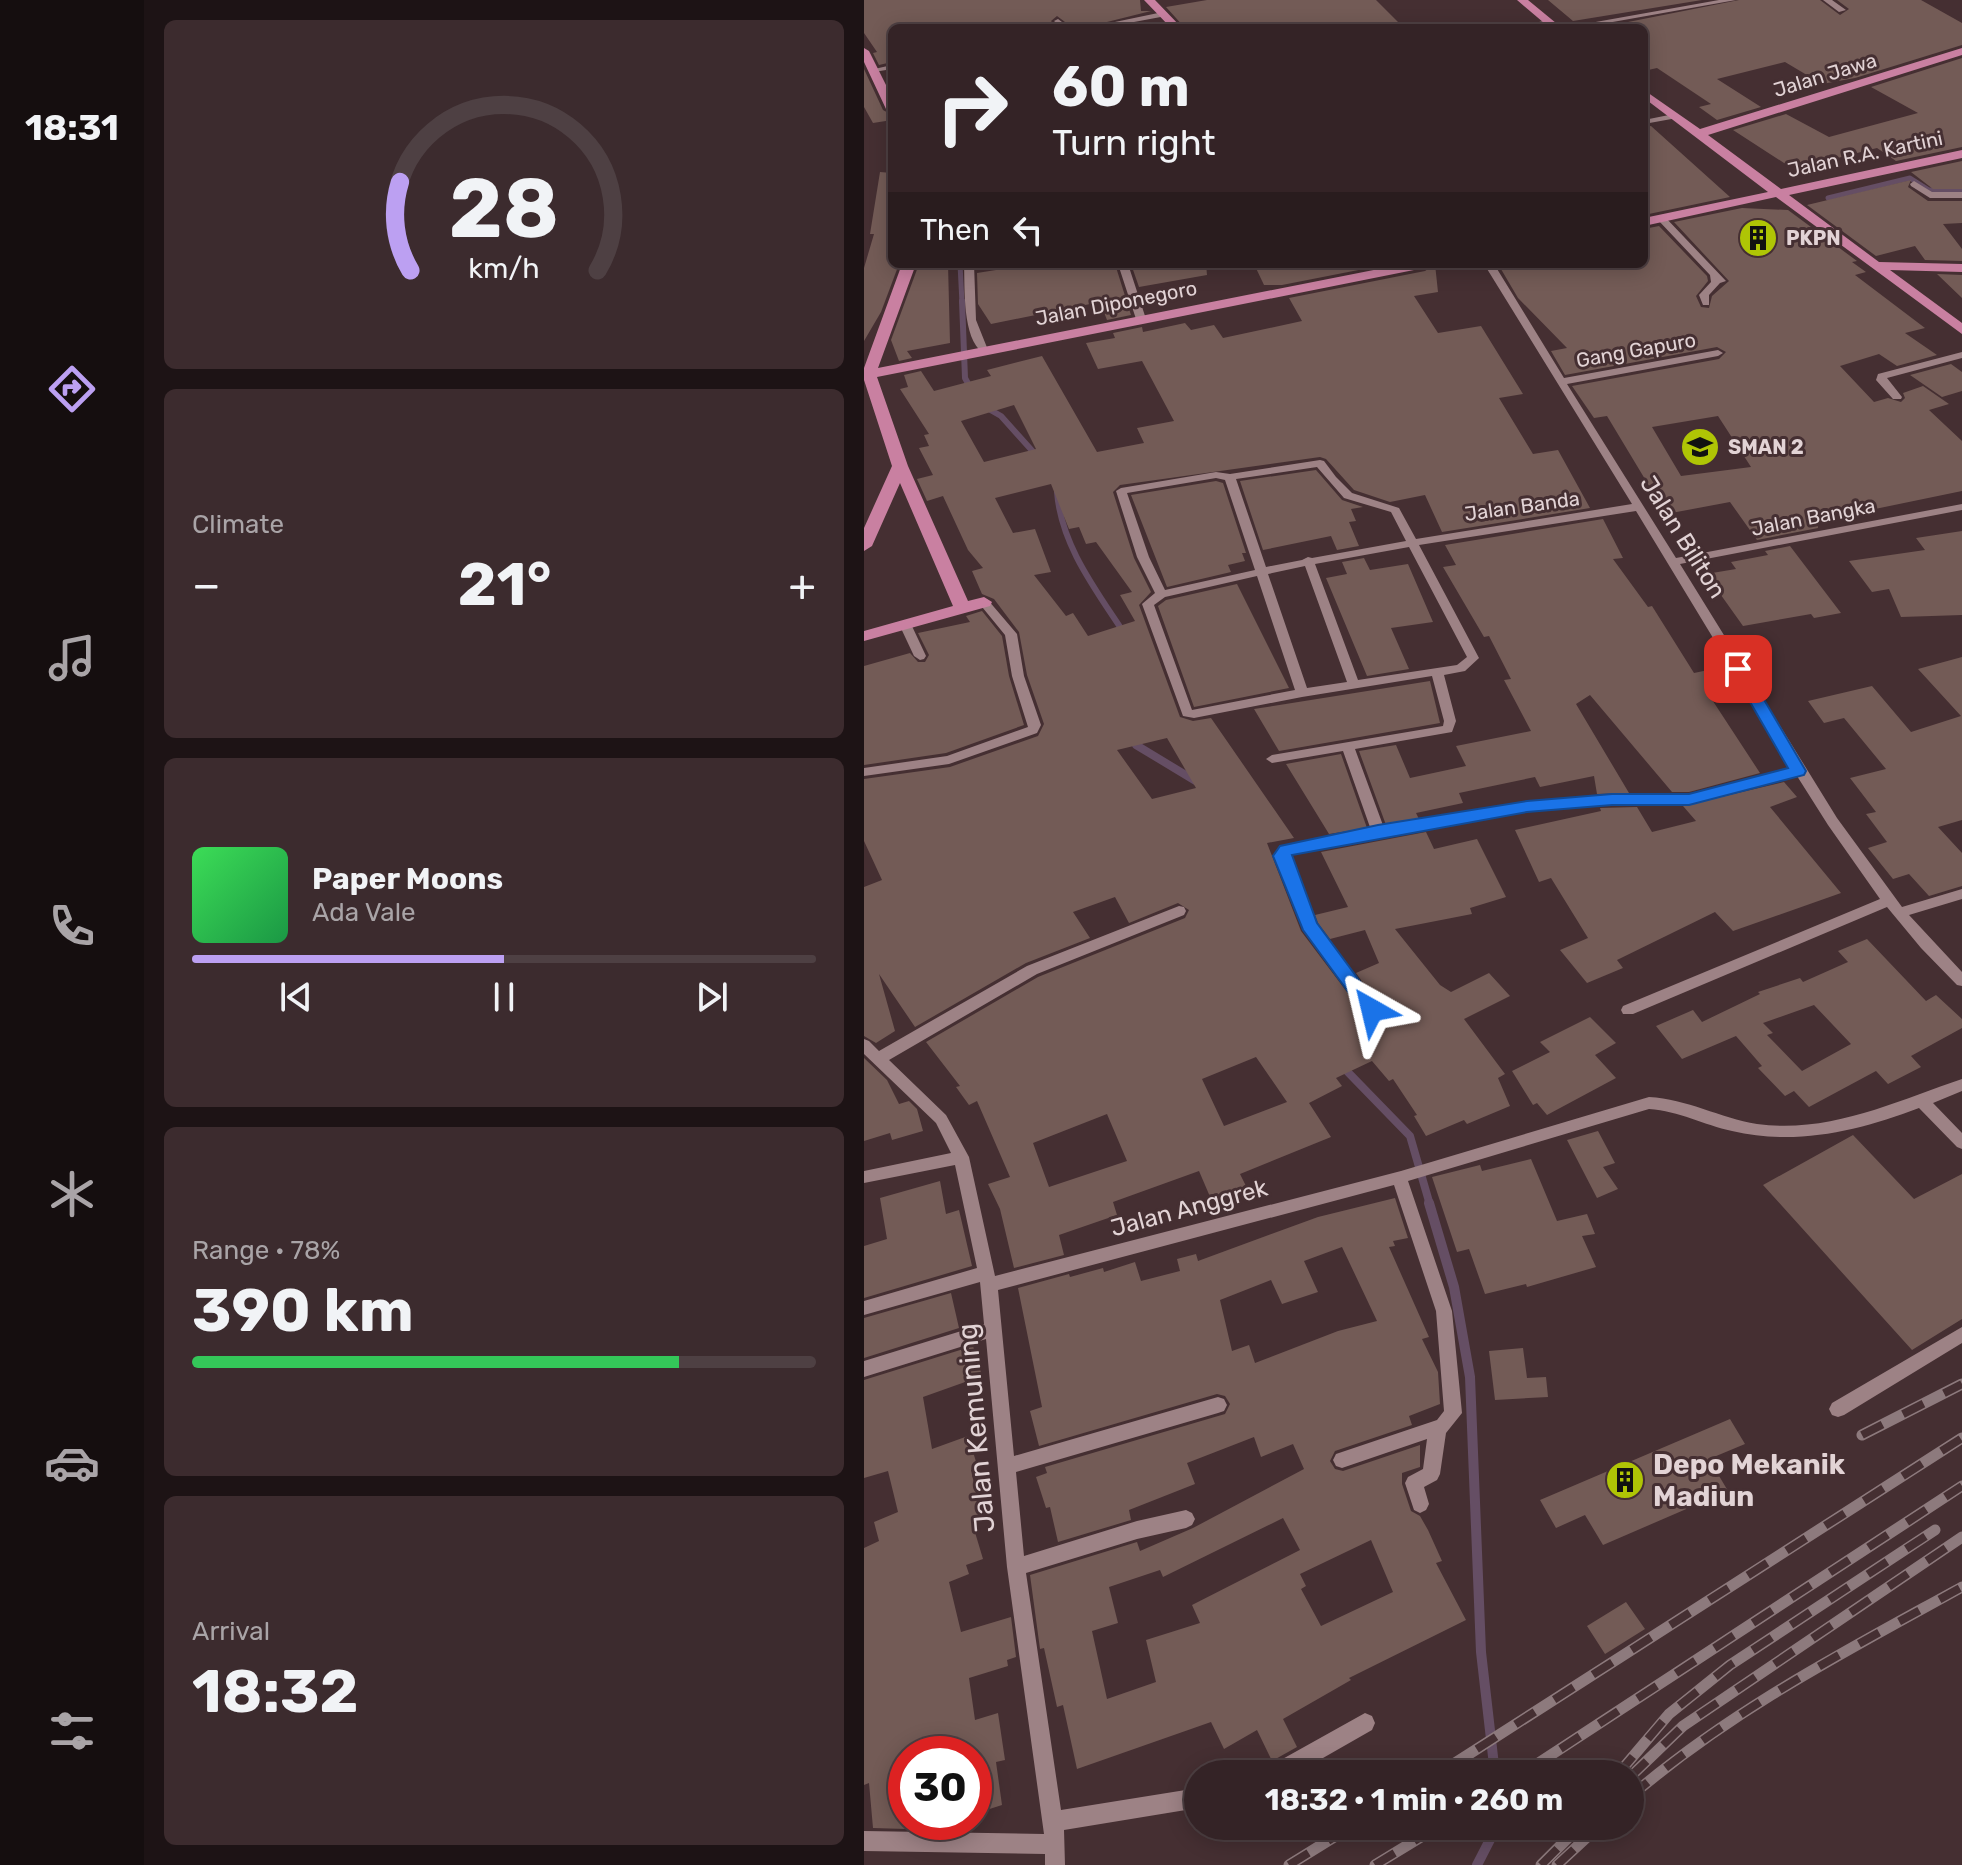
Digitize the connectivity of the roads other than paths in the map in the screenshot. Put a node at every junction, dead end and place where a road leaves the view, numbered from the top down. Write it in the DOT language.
graph roads {
  1 [pos="1149,0"];
  2 [pos="1522,0"];
  3 [pos="1732,0"];
  4 [pos="1827,0"];
  5 [pos="1842,10"];
  6 [pos="1163,14"];
  7 [pos="1058,21"];
  8 [pos="1061,24"];
  9 [pos="1111,24"];
  10 [pos="1173,24"];
  11 [pos="1552,24"];
  12 [pos="1590,24"];
  13 [pos="864,51"];
  14 [pos="1962,51"];
  15 [pos="888,68"];
  16 [pos="874,70"];
  17 [pos="1648,96"];
  18 [pos="888,100"];
  19 [pos="1674,116"];
  20 [pos="1648,121"];
  21 [pos="1698,134"];
  22 [pos="1962,154"];
  23 [pos="1914,184"];
  24 [pos="1776,192"];
  25 [pos="1962,195"];
  26 [pos="1661,218"];
  27 [pos="1648,221"];
  28 [pos="1877,266"];
  29 [pos="907,268"];
  30 [pos="969,268"];
  31 [pos="1124,268"];
  32 [pos="1399,268"];
  33 [pos="1491,268"];
  34 [pos="1962,268"];
  35 [pos="1706,303"];
  36 [pos="1141,319"];
  37 [pos="1962,330"];
  38 [pos="978,350"];
  39 [pos="1718,353"];
  40 [pos="1962,355"];
  41 [pos="866,375"];
  42 [pos="1560,382"];
  43 [pos="1897,397"];
  44 [pos="900,466"];
  45 [pos="1230,477"];
  46 [pos="1637,507"];
  47 [pos="1962,507"];
  48 [pos="1412,540"];
  49 [pos="864,546"];
  50 [pos="1308,560"];
  51 [pos="1672,562"];
  52 [pos="1262,571"];
  53 [pos="1161,594"];
  54 [pos="984,602"];
  55 [pos="962,607"];
  56 [pos="905,624"];
  57 [pos="864,636"];
  58 [pos="920,656"];
  59 [pos="1437,672"];
  60 [pos="1353,683"];
  61 [pos="1302,693"];
  62 [pos="1348,747"];
  63 [pos="1272,759"];
  64 [pos="1798,771"];
  65 [pos="864,772"];
  66 [pos="1378,831"];
  67 [pos="1962,894"];
  68 [pos="1891,900"];
  69 [pos="1179,911"];
  70 [pos="1901,913"];
  71 [pos="1962,981"];
  72 [pos="1372,1010"];
  73 [pos="1628,1010"];
  74 [pos="864,1045"];
  75 [pos="879,1058"];
  76 [pos="1962,1085"];
  77 [pos="1922,1101"];
  78 [pos="1962,1143"];
  79 [pos="961,1157"];
  80 [pos="864,1177"];
  81 [pos="1400,1177"];
  82 [pos="988,1279"];
  83 [pos="864,1308"];
  84 [pos="993,1329"];
  85 [pos="1962,1334"];
  86 [pos="864,1369"];
  87 [pos="1218,1405"];
  88 [pos="1838,1409"];
  89 [pos="1438,1428"];
  90 [pos="1342,1460"];
  91 [pos="1005,1467"];
  92 [pos="1420,1504"];
  93 [pos="1186,1519"];
  94 [pos="1016,1567"];
  95 [pos="1365,1723"];
  96 [pos="1300,1760"];
  97 [pos="1184,1800"];
  98 [pos="1052,1822"];
  99 [pos="864,1841"];
  100 [pos="1056,1854"];
  1 -- 6 [label="main road"];
  2 -- 11 [label="main road"];
  3 -- 12 [label="street"];
  4 -- 5 [label="street"];
  6 -- 9 [label="street"];
  6 -- 10 [label="main road"];
  7 -- 8 [label="street"];
  13 -- 16 [label="main road"];
  14 -- 21 [label="main road, Jalan Jawa"];
  15 -- 16 [label="street"];
  16 -- 18 [label="main road"];
  17 -- 19 [label="main road"];
  19 -- 20 [label="street"];
  19 -- 21 [label="main road"];
  21 -- 24 [label="main road"];
  22 -- 24 [label="main road, Jalan R.A. Kartini"];
  23 -- 25 [label="street"];
  24 -- 26 [label="main road"];
  24 -- 28 [label="main road"];
  26 -- 27 [label="main road"];
  26 -- 35 [label="street"];
  28 -- 34 [label="main road"];
  28 -- 37 [label="main road"];
  29 -- 41 [label="main road"];
  30 -- 38 [label="street"];
  31 -- 36 [label="street"];
  32 -- 36 [label="main road, Jalan Diponegoro"];
  33 -- 42 [label="street, Jalan Biliton"];
  36 -- 38 [label="main road, Jalan Diponegoro"];
  38 -- 41 [label="main road, Jalan Diponegoro"];
  39 -- 42 [label="street, Gang Gapuro"];
  40 -- 43 [label="street"];
  41 -- 44 [label="main road"];
  42 -- 46 [label="street, Jalan Biliton"];
  44 -- 49 [label="main road"];
  44 -- 55 [label="main road"];
  45 -- 48 [label="street"];
  45 -- 52 [label="street"];
  45 -- 53 [label="street"];
  46 -- 48 [label="street, Jalan Banda"];
  46 -- 51 [label="street, Jalan Biliton"];
  47 -- 51 [label="street, Jalan Bangka"];
  48 -- 50 [label="street, Jalan Banda"];
  48 -- 59 [label="street"];
  50 -- 52 [label="street, Jalan Banda"];
  50 -- 60 [label="street"];
  51 -- 64 [label="street, Jalan Biliton"];
  52 -- 53 [label="street, Jalan Banda"];
  52 -- 61 [label="street"];
  53 -- 61 [label="street"];
  54 -- 55 [label="main road"];
  54 -- 65 [label="street"];
  55 -- 56 [label="main road"];
  56 -- 57 [label="main road"];
  56 -- 58 [label="street"];
  59 -- 60 [label="street"];
  59 -- 62 [label="street"];
  60 -- 61 [label="street"];
  62 -- 63 [label="street"];
  62 -- 66 [label="street"];
  64 -- 66 [label="street"];
  64 -- 68 [label="street, Jalan Biliton"];
  66 -- 72 [label="street"];
  67 -- 70 [label="street"];
  68 -- 70 [label="street, Jalan Biliton"];
  68 -- 73 [label="street"];
  69 -- 75 [label="street"];
  70 -- 71 [label="street, Jalan Biliton"];
  74 -- 75 [label="street, Jalan Kemuning"];
  75 -- 79 [label="street, Jalan Kemuning"];
  76 -- 77 [label="street, Jalan Anggrek"];
  77 -- 78 [label="street"];
  77 -- 81 [label="street, Jalan Anggrek"];
  79 -- 80 [label="street"];
  79 -- 82 [label="street, Jalan Kemuning"];
  81 -- 82 [label="street, Jalan Anggrek"];
  81 -- 89 [label="street"];
  82 -- 83 [label="street, Jalan Anggrek"];
  82 -- 84 [label="street, Jalan Kemuning"];
  84 -- 86 [label="street"];
  84 -- 91 [label="street, Jalan Kemuning"];
  85 -- 88 [label="street"];
  87 -- 91 [label="street"];
  89 -- 90 [label="street"];
  89 -- 92 [label="street"];
  91 -- 94 [label="street, Jalan Kemuning"];
  93 -- 94 [label="street"];
  94 -- 98 [label="street, Jalan Kemuning"];
  95 -- 96 [label="street"];
  97 -- 98 [label="street"];
  98 -- 100 [label="street, Jalan Kemuning"];
  99 -- 100 [label="street"];
}
